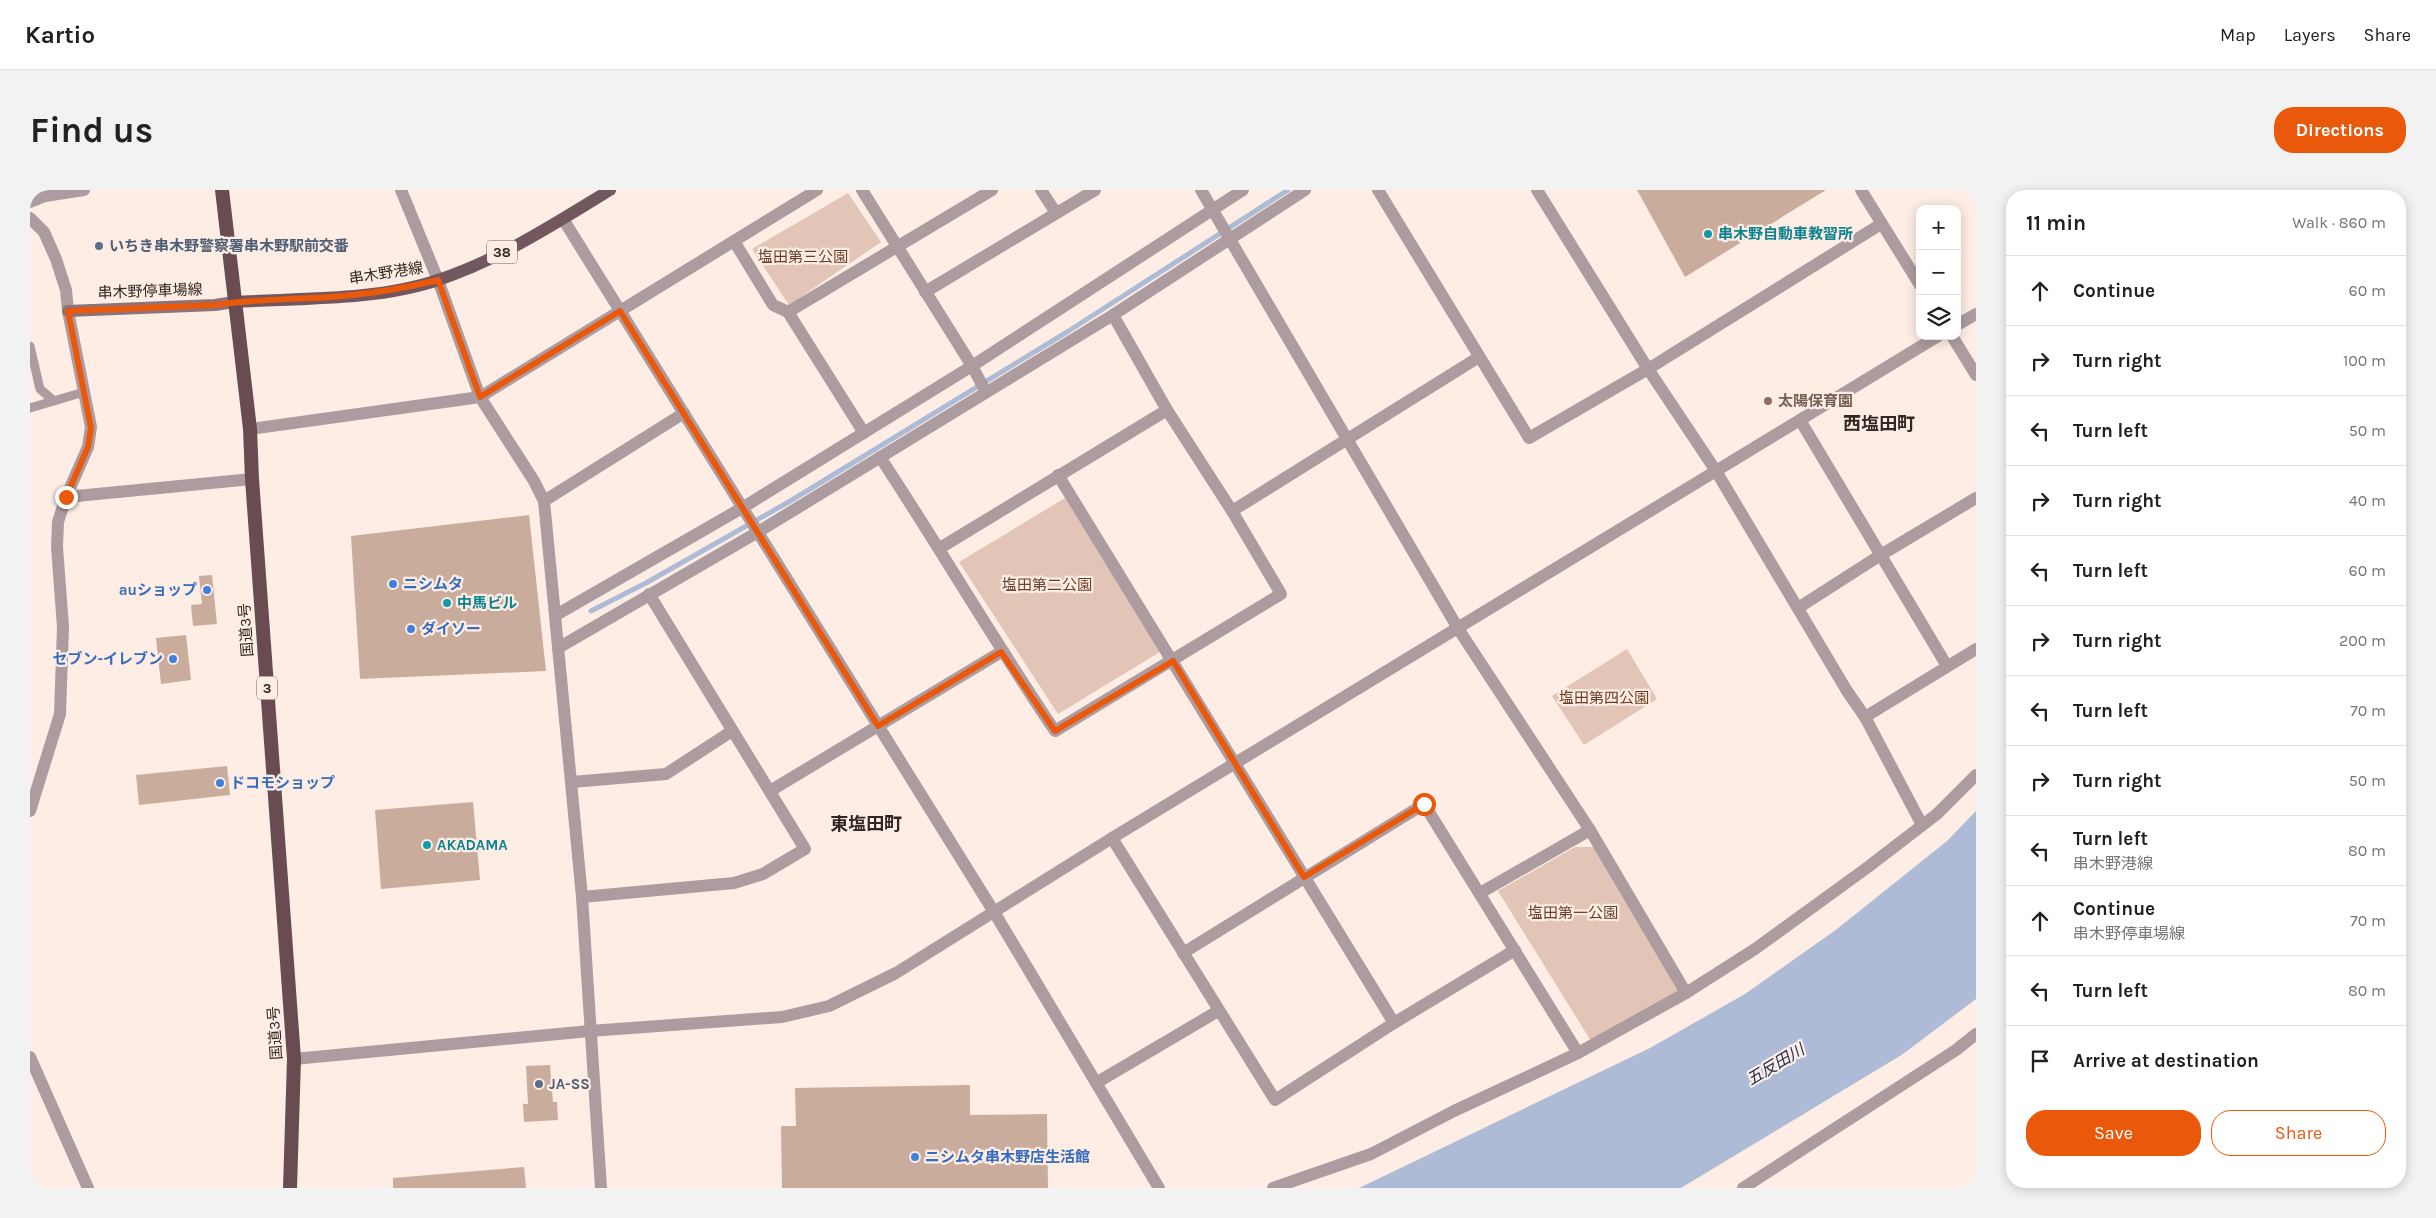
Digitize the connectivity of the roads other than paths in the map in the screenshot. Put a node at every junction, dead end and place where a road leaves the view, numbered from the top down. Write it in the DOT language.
graph roads {
  1 [pos="84,190"];
  2 [pos="222,190"];
  3 [pos="401,190"];
  4 [pos="610,190"];
  5 [pos="817,190"];
  6 [pos="862,190"];
  7 [pos="992,190"];
  8 [pos="1041,190"];
  9 [pos="1095,190"];
  10 [pos="1201,190"];
  11 [pos="1243,190"];
  12 [pos="1306,190"];
  13 [pos="1378,190"];
  14 [pos="1537,190"];
  15 [pos="1861,190"];
  16 [pos="30,202"];
  17 [pos="1212,209"];
  18 [pos="1056,213"];
  19 [pos="30,218"];
  20 [pos="563,219"];
  21 [pos="1882,224"];
  22 [pos="1230,238"];
  23 [pos="734,241"];
  24 [pos="897,247"];
  25 [pos="1916,279"];
  26 [pos="438,280"];
  27 [pos="924,292"];
  28 [pos="234,302"];
  29 [pos="68,311"];
  30 [pos="620,311"];
  31 [pos="788,312"];
  32 [pos="1976,314"];
  33 [pos="1113,315"];
  34 [pos="1961,323"];
  35 [pos="1931,340"];
  36 [pos="1954,340"];
  37 [pos="30,346"];
  38 [pos="1479,357"];
  39 [pos="972,366"];
  40 [pos="1648,369"];
  41 [pos="1976,375"];
  42 [pos="84,392"];
  43 [pos="986,392"];
  44 [pos="480,397"];
  45 [pos="54,401"];
  46 [pos="30,408"];
  47 [pos="1167,410"];
  48 [pos="684,414"];
  49 [pos="1800,420"];
  50 [pos="250,429"];
  51 [pos="864,432"];
  52 [pos="1346,439"];
  53 [pos="880,457"];
  54 [pos="1716,471"];
  55 [pos="1058,476"];
  56 [pos="252,480"];
  57 [pos="66,497"];
  58 [pos="1976,498"];
  59 [pos="544,501"];
  60 [pos="742,508"];
  61 [pos="1232,511"];
  62 [pos="758,532"];
  63 [pos="940,548"];
  64 [pos="1879,556"];
  65 [pos="649,594"];
  66 [pos="1798,608"];
  67 [pos="556,615"];
  68 [pos="1459,630"];
  69 [pos="558,648"];
  70 [pos="1976,649"];
  71 [pos="1001,652"];
  72 [pos="1173,661"];
  73 [pos="1947,666"];
  74 [pos="1865,717"];
  75 [pos="878,726"];
  76 [pos="732,731"];
  77 [pos="1236,763"];
  78 [pos="1976,775"];
  79 [pos="572,782"];
  80 [pos="770,790"];
  81 [pos="30,811"];
  82 [pos="1922,825"];
  83 [pos="1590,830"];
  84 [pos="1112,838"];
  85 [pos="1304,877"];
  86 [pos="1480,893"];
  87 [pos="582,896"];
  88 [pos="994,912"];
  89 [pos="1515,950"];
  90 [pos="1183,953"];
  91 [pos="1686,993"];
  92 [pos="1218,1011"];
  93 [pos="1394,1023"];
  94 [pos="590,1031"];
  95 [pos="1976,1034"];
  96 [pos="1578,1053"];
  97 [pos="30,1057"];
  98 [pos="294,1059"];
  99 [pos="1096,1083"];
  100 [pos="88,1188"];
  101 [pos="290,1188"];
  102 [pos="601,1188"];
  103 [pos="1159,1188"];
  104 [pos="1273,1188"];
  105 [pos="1743,1188"];
  1 -- 16 [label="street"];
  2 -- 28 [label="highway, 国道3号 / 3"];
  3 -- 26 [label="street"];
  4 -- 20 [label="main road, 串木野港線 / 38"];
  5 -- 23 [label="street"];
  6 -- 24 [label="street"];
  7 -- 24 [label="street"];
  8 -- 18 [label="street"];
  9 -- 18 [label="street"];
  10 -- 17 [label="street"];
  11 -- 17 [label="street"];
  12 -- 22 [label="street"];
  13 -- 38 [label="street"];
  14 -- 40 [label="street"];
  15 -- 21 [label="street"];
  17 -- 22 [label="street"];
  17 -- 39 [label="street"];
  18 -- 27 [label="street"];
  19 -- 29 [label="street"];
  20 -- 26 [label="main road, 串木野港線 / 38"];
  20 -- 30 [label="street"];
  21 -- 25 [label="street"];
  21 -- 40 [label="street"];
  22 -- 33 [label="street"];
  22 -- 52 [label="street"];
  23 -- 30 [label="street"];
  23 -- 31 [label="street"];
  24 -- 27 [label="street"];
  24 -- 31 [label="street"];
  26 -- 28 [label="main road, 串木野港線 / 38"];
  26 -- 44 [label="street"];
  27 -- 39 [label="street"];
  28 -- 29 [label="main road, 串木野停車場線"];
  28 -- 50 [label="highway, 国道3号 / 3"];
  29 -- 42 [label="street"];
  30 -- 44 [label="street"];
  30 -- 48 [label="street"];
  31 -- 51 [label="street"];
  32 -- 34 [label="street"];
  33 -- 43 [label="street"];
  33 -- 47 [label="street"];
  35 -- 49 [label="street"];
  36 -- 41 [label="street"];
  37 -- 45 [label="lane"];
  38 -- 40 [label="street"];
  38 -- 52 [label="street"];
  39 -- 43 [label="street"];
  39 -- 51 [label="street"];
  40 -- 54 [label="street"];
  42 -- 45 [label="lane"];
  42 -- 57 [label="street"];
  43 -- 53 [label="street"];
  44 -- 50 [label="street"];
  44 -- 59 [label="street"];
  45 -- 46 [label="lane"];
  47 -- 55 [label="street"];
  47 -- 61 [label="street"];
  48 -- 59 [label="street"];
  48 -- 60 [label="street"];
  49 -- 54 [label="street"];
  49 -- 64 [label="street"];
  50 -- 56 [label="highway, 国道3号 / 3"];
  51 -- 60 [label="street"];
  52 -- 61 [label="street"];
  52 -- 68 [label="street"];
  53 -- 62 [label="street"];
  53 -- 63 [label="street"];
  54 -- 66 [label="street"];
  54 -- 68 [label="street"];
  55 -- 63 [label="street"];
  55 -- 72 [label="street"];
  56 -- 57 [label="street"];
  56 -- 98 [label="highway, 国道3号 / 3"];
  57 -- 81 [label="street"];
  58 -- 64 [label="street"];
  59 -- 67 [label="street"];
  60 -- 62 [label="street"];
  60 -- 67 [label="street"];
  61 -- 72 [label="street"];
  62 -- 65 [label="street"];
  62 -- 75 [label="street"];
  63 -- 71 [label="street"];
  64 -- 66 [label="street"];
  64 -- 73 [label="street"];
  65 -- 69 [label="street"];
  65 -- 76 [label="street"];
  66 -- 74 [label="street"];
  67 -- 69 [label="street"];
  68 -- 77 [label="street"];
  68 -- 83 [label="street"];
  69 -- 79 [label="street"];
  70 -- 73 [label="street"];
  71 -- 72 [label="street"];
  71 -- 75 [label="street"];
  72 -- 77 [label="street"];
  73 -- 74 [label="street"];
  74 -- 82 [label="street"];
  75 -- 80 [label="street"];
  75 -- 88 [label="street"];
  76 -- 79 [label="street"];
  76 -- 80 [label="street"];
  77 -- 84 [label="street"];
  77 -- 85 [label="street"];
  78 -- 82 [label="street"];
  79 -- 87 [label="street"];
  80 -- 87 [label="street"];
  82 -- 91 [label="street"];
  83 -- 86 [label="street"];
  83 -- 91 [label="street"];
  84 -- 88 [label="street"];
  84 -- 90 [label="street"];
  85 -- 86 [label="street"];
  85 -- 90 [label="street"];
  85 -- 93 [label="street"];
  86 -- 89 [label="street"];
  87 -- 94 [label="street"];
  88 -- 94 [label="street"];
  88 -- 99 [label="street"];
  89 -- 93 [label="street"];
  89 -- 96 [label="street"];
  90 -- 92 [label="street"];
  91 -- 96 [label="street"];
  92 -- 93 [label="street"];
  92 -- 99 [label="street"];
  94 -- 98 [label="street"];
  94 -- 102 [label="street"];
  95 -- 105 [label="street"];
  96 -- 104 [label="street"];
  97 -- 100 [label="street"];
  98 -- 101 [label="highway, 国道3号 / 3"];
  99 -- 103 [label="street"];
}
